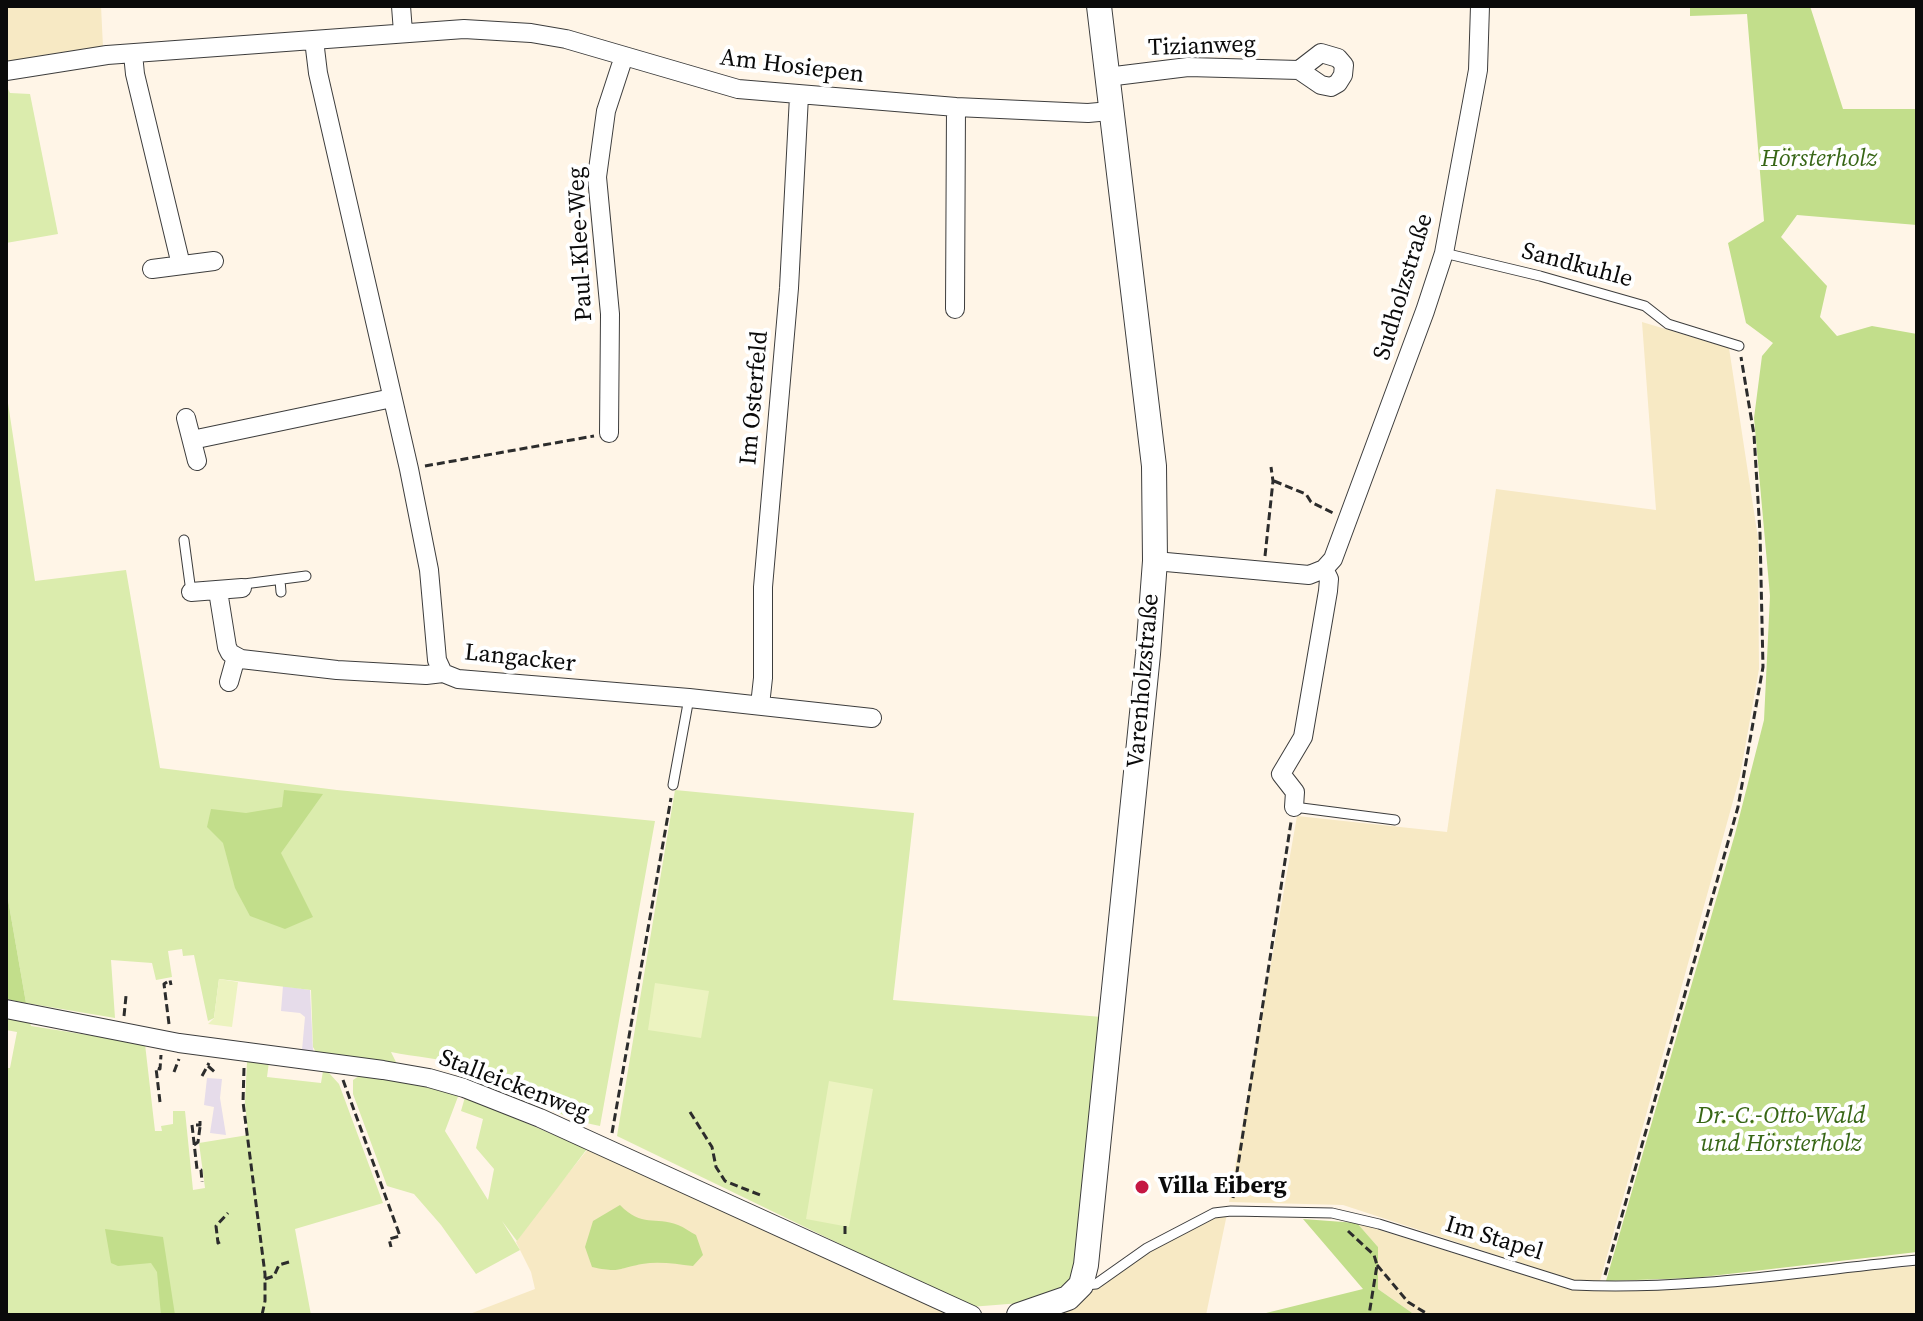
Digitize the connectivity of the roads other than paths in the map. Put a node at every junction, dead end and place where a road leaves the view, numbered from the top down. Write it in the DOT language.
graph roads {
  1 [pos="401,6"];
  2 [pos="1099,6"];
  3 [pos="1480,6"];
  4 [pos="403,32"];
  5 [pos="314,40"];
  6 [pos="133,54"];
  7 [pos="624,56"];
  8 [pos="1299,70"];
  9 [pos="6,71"];
  10 [pos="1107,77"];
  11 [pos="799,96"];
  12 [pos="956,107"];
  13 [pos="1110,111"];
  14 [pos="1444,253"];
  15 [pos="214,261"];
  16 [pos="181,265"];
  17 [pos="152,269"];
  18 [pos="955,309"];
  19 [pos="1739,346"];
  20 [pos="392,398"];
  21 [pos="186,418"];
  22 [pos="609,433"];
  23 [pos="192,440"];
  24 [pos="197,461"];
  25 [pos="184,540"];
  26 [pos="1155,561"];
  27 [pos="1324,569"];
  28 [pos="306,576"];
  29 [pos="280,580"];
  30 [pos="242,588"];
  31 [pos="218,591"];
  32 [pos="191,592"];
  33 [pos="281,592"];
  34 [pos="236,657"];
  35 [pos="443,673"];
  36 [pos="229,682"];
  37 [pos="689,698"];
  38 [pos="760,705"];
  39 [pos="872,718"];
  40 [pos="673,785"];
  41 [pos="1294,807"];
  42 [pos="1395,820"];
  43 [pos="6,1009"];
  44 [pos="1917,1260"];
  45 [pos="1081,1285"];
  46 [pos="972,1315"];
  47 [pos="1019,1315"];
  1 -- 4 [label="street"];
  2 -- 10 [label="street, Varenholzstraße"];
  3 -- 14 [label="street, Sudholzstraße"];
  4 -- 5 [label="street, Am Hosiepen"];
  4 -- 7 [label="street, Am Hosiepen"];
  5 -- 6 [label="street, Am Hosiepen"];
  5 -- 20 [label="street, Langacker"];
  6 -- 9 [label="street, Am Hosiepen"];
  6 -- 16 [label="street"];
  7 -- 11 [label="street, Am Hosiepen"];
  7 -- 22 [label="street, Paul-Klee-Weg"];
  8 -- 10 [label="street, Tizianweg"];
  10 -- 13 [label="street, Varenholzstraße"];
  11 -- 12 [label="street, Am Hosiepen"];
  11 -- 38 [label="street, Im Osterfeld"];
  12 -- 13 [label="street, Am Hosiepen"];
  12 -- 18 [label="street"];
  13 -- 26 [label="street, Varenholzstraße"];
  14 -- 19 [label="lane, Sandkuhle"];
  14 -- 27 [label="street, Sudholzstraße"];
  15 -- 16 [label="street"];
  16 -- 17 [label="street"];
  20 -- 23 [label="street"];
  20 -- 35 [label="street, Langacker"];
  21 -- 23 [label="street"];
  23 -- 24 [label="street"];
  25 -- 32 [label="lane"];
  26 -- 27 [label="street"];
  26 -- 45 [label="street, Varenholzstraße"];
  27 -- 41 [label="street, Sudholzstraße"];
  28 -- 29 [label="lane"];
  29 -- 30 [label="lane"];
  29 -- 33 [label="lane"];
  30 -- 31 [label="street"];
  31 -- 32 [label="street"];
  31 -- 34 [label="street"];
  34 -- 35 [label="street"];
  34 -- 36 [label="street"];
  35 -- 37 [label="street, Langacker"];
  37 -- 38 [label="street, Langacker"];
  37 -- 40 [label="lane"];
  38 -- 39 [label="street, Langacker"];
  41 -- 42 [label="lane"];
  43 -- 46 [label="street, Stalleickenweg"];
  44 -- 45 [label="lane, Im Stapel"];
  45 -- 47 [label="street"];
}
